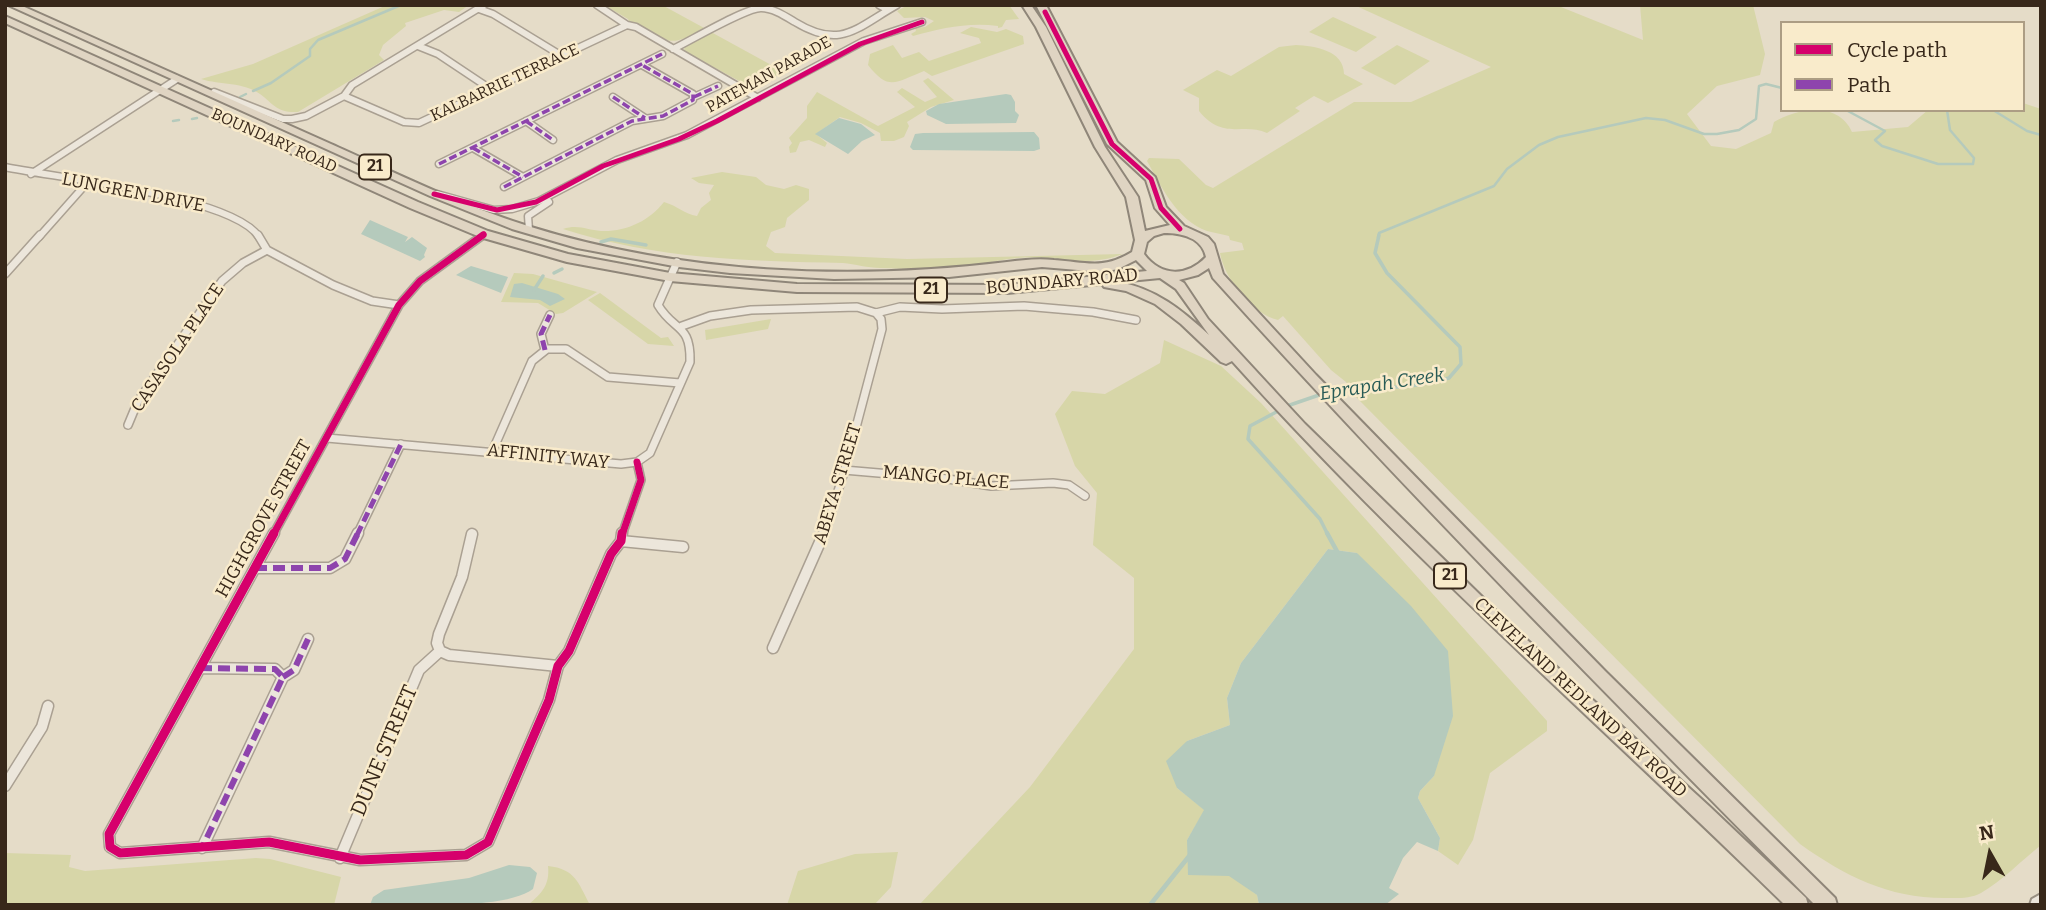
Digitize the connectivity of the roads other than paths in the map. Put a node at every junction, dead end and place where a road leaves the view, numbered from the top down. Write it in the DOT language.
graph roads {
  1 [pos="12,5"];
  2 [pos="597,5"];
  3 [pos="878,5"];
  4 [pos="897,5"];
  5 [pos="1026,5"];
  6 [pos="1041,5"];
  7 [pos="482,7"];
  8 [pos="888,10"];
  9 [pos="5,19"];
  10 [pos="922,22"];
  11 [pos="627,25"];
  12 [pos="418,46"];
  13 [pos="673,49"];
  14 [pos="662,54"];
  15 [pos="562,56"];
  16 [pos="642,65"];
  17 [pos="177,79"];
  18 [pos="718,86"];
  19 [pos="197,88"];
  20 [pos="489,88"];
  21 [pos="160,89"];
  22 [pos="344,96"];
  23 [pos="613,97"];
  24 [pos="694,97"];
  25 [pos="758,98"];
  26 [pos="306,116"];
  27 [pos="645,118"];
  28 [pos="526,121"];
  29 [pos="298,133"];
  30 [pos="553,140"];
  31 [pos="473,148"];
  32 [pos="631,156"];
  33 [pos="439,164"];
  34 [pos="5,167"];
  35 [pos="31,174"];
  36 [pos="523,177"];
  37 [pos="86,184"];
  38 [pos="504,187"];
  39 [pos="434,194"];
  40 [pos="1180,229"];
  41 [pos="529,230"];
  42 [pos="484,234"];
  43 [pos="1141,240"];
  44 [pos="267,250"];
  45 [pos="1138,254"];
  46 [pos="1211,259"];
  47 [pos="677,262"];
  48 [pos="5,274"];
  49 [pos="1162,274"];
  50 [pos="670,277"];
  51 [pos="1064,284"];
  52 [pos="399,305"];
  53 [pos="876,313"];
  54 [pos="550,315"];
  55 [pos="1136,320"];
  56 [pos="682,326"];
  57 [pos="1212,338"];
  58 [pos="545,349"];
  59 [pos="680,383"];
  60 [pos="128,425"];
  61 [pos="327,438"];
  62 [pos="401,444"];
  63 [pos="492,452"];
  64 [pos="637,462"];
  65 [pos="844,470"];
  66 [pos="1085,496"];
  67 [pos="471,534"];
  68 [pos="621,541"];
  69 [pos="683,547"];
  70 [pos="255,568"];
  71 [pos="308,639"];
  72 [pos="773,649"];
  73 [pos="440,651"];
  74 [pos="558,666"];
  75 [pos="200,668"];
  76 [pos="283,677"];
  77 [pos="48,706"];
  78 [pos="5,786"];
  79 [pos="202,848"];
  80 [pos="340,858"];
  81 [pos="1799,905"];
  82 [pos="1828,905"];
  1 -- 17 [label="highway, BOUNDARY ROAD / 21"];
  2 -- 11 [label="street"];
  3 -- 8 [label="street"];
  4 -- 8 [label="street"];
  5 -- 43 [label="highway"];
  6 -- 40 [label="highway, CLEVELAND REDLAND BAY ROAD"];
  7 -- 12 [label="street"];
  7 -- 15 [label="street"];
  8 -- 13 [label="street"];
  9 -- 21 [label="highway, BOUNDARY ROAD / 21"];
  10 -- 25 [label="street, PATEMAN PARADE"];
  11 -- 13 [label="street"];
  11 -- 15 [label="street, KALBARRIE TERRACE"];
  12 -- 20 [label="street"];
  12 -- 22 [label="street"];
  13 -- 25 [label="street"];
  14 -- 16 [label="street"];
  15 -- 20 [label="street, KALBARRIE TERRACE"];
  16 -- 24 [label="street"];
  16 -- 28 [label="street"];
  17 -- 19 [label="highway, BOUNDARY ROAD / 21"];
  17 -- 21 [label="street"];
  18 -- 24 [label="street"];
  19 -- 26 [label="street"];
  19 -- 29 [label="highway, BOUNDARY ROAD / 21"];
  20 -- 22 [label="street, KALBARRIE TERRACE"];
  21 -- 35 [label="street"];
  21 -- 42 [label="highway, BOUNDARY ROAD / 21"];
  22 -- 26 [label="street"];
  23 -- 27 [label="street"];
  24 -- 27 [label="street"];
  25 -- 32 [label="street, PATEMAN PARADE"];
  26 -- 29 [label="street"];
  27 -- 36 [label="street"];
  28 -- 30 [label="street"];
  28 -- 31 [label="street"];
  29 -- 39 [label="highway, BOUNDARY ROAD / 21"];
  31 -- 33 [label="street"];
  31 -- 36 [label="street"];
  32 -- 39 [label="street, PATEMAN PARADE"];
  32 -- 41 [label="street, PATEMAN PARADE"];
  34 -- 35 [label="street, LUNGREN DRIVE"];
  35 -- 37 [label="street, LUNGREN DRIVE"];
  36 -- 38 [label="street"];
  37 -- 44 [label="street, LUNGREN DRIVE"];
  37 -- 48 [label="street"];
  39 -- 41 [label="highway, BOUNDARY ROAD / 21"];
  40 -- 43 [label="highway"];
  40 -- 46 [label="highway, CLEVELAND REDLAND BAY ROAD / 21"];
  41 -- 47 [label="highway, BOUNDARY ROAD / 21"];
  42 -- 50 [label="highway, BOUNDARY ROAD / 21"];
  42 -- 52 [label="street, HIGHGROVE STREET"];
  43 -- 45 [label="highway"];
  44 -- 52 [label="street, LUNGREN DRIVE"];
  44 -- 60 [label="street, CASASOLA PLACE"];
  45 -- 47 [label="highway, BOUNDARY ROAD / 21"];
  45 -- 49 [label="highway"];
  46 -- 49 [label="highway, 21"];
  46 -- 82 [label="highway, CLEVELAND REDLAND BAY ROAD / 21"];
  47 -- 50 [label="street"];
  49 -- 51 [label="highway, BOUNDARY ROAD / 21"];
  49 -- 57 [label="highway, 21"];
  50 -- 51 [label="highway, BOUNDARY ROAD / 21"];
  50 -- 56 [label="street"];
  51 -- 57 [label="highway, 21"];
  52 -- 61 [label="street, HIGHGROVE STREET"];
  53 -- 55 [label="street, BOUNDARY ROAD"];
  53 -- 56 [label="street, BOUNDARY ROAD"];
  53 -- 65 [label="street, ABEYA STREET"];
  54 -- 58 [label="street"];
  56 -- 59 [label="street"];
  57 -- 81 [label="highway, CLEVELAND REDLAND BAY ROAD / 21"];
  58 -- 59 [label="street"];
  58 -- 63 [label="street"];
  59 -- 64 [label="street"];
  61 -- 62 [label="street, AFFINITY WAY"];
  61 -- 70 [label="street, HIGHGROVE STREET"];
  62 -- 63 [label="street, AFFINITY WAY"];
  62 -- 70 [label="street, HIGHGROVE STREET"];
  63 -- 64 [label="street, AFFINITY WAY"];
  64 -- 68 [label="street"];
  65 -- 66 [label="street, MANGO PLACE"];
  65 -- 72 [label="street, ABEYA STREET"];
  67 -- 73 [label="street"];
  68 -- 69 [label="street"];
  68 -- 74 [label="street"];
  70 -- 75 [label="street, HIGHGROVE STREET"];
  71 -- 76 [label="street"];
  73 -- 74 [label="street"];
  73 -- 80 [label="street, DUNE STREET"];
  74 -- 80 [label="street"];
  75 -- 76 [label="street"];
  75 -- 79 [label="street, HIGHGROVE STREET"];
  76 -- 79 [label="street"];
  77 -- 78 [label="street"];
  79 -- 80 [label="street"];
}
